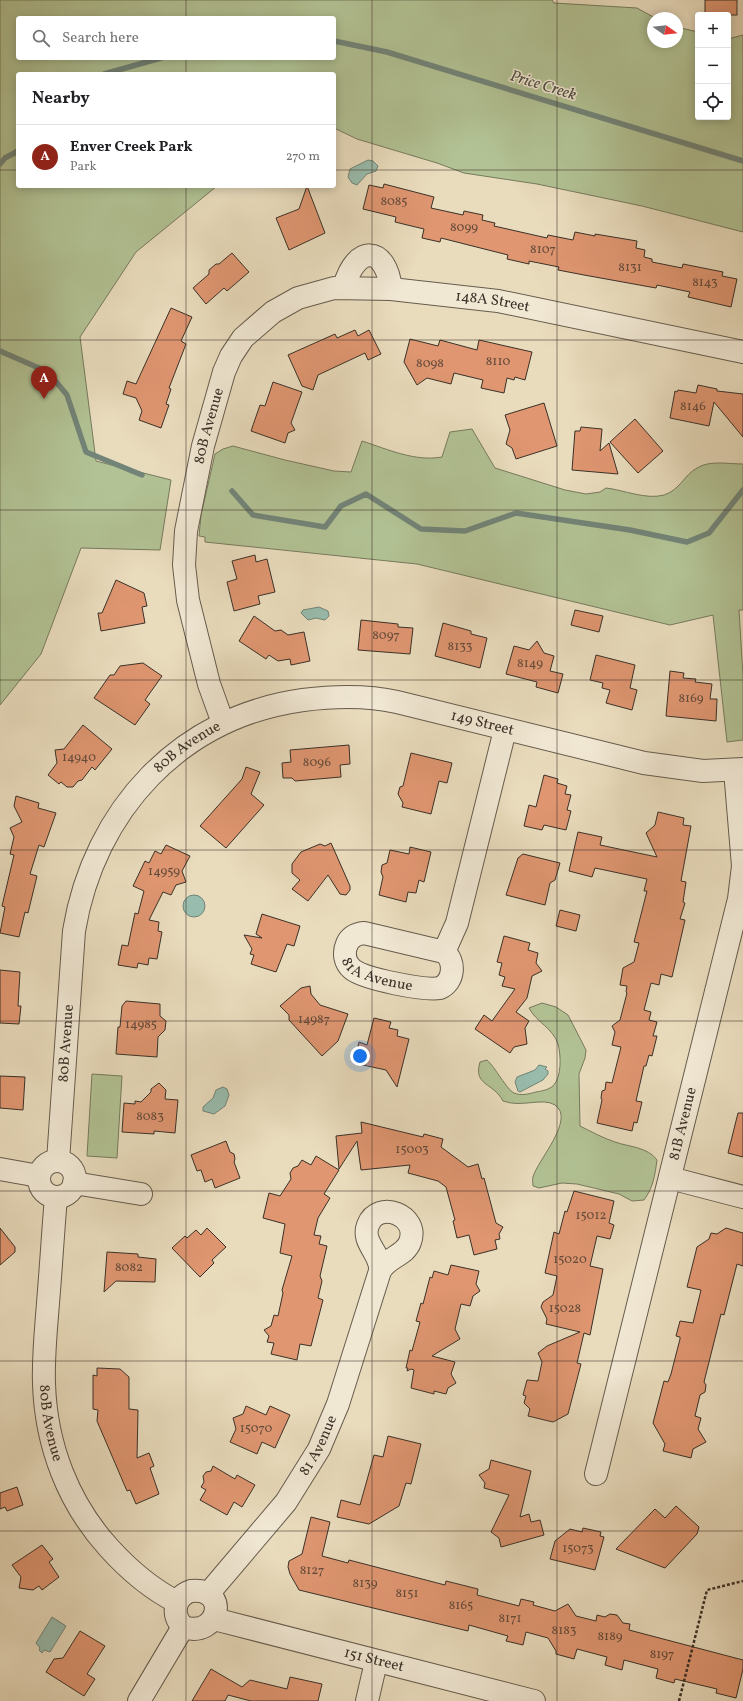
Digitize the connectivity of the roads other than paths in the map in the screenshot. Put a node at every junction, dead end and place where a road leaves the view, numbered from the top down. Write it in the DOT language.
graph roads {
  1 [pos="344,287"];
  2 [pos="391,289"];
  3 [pos="250,331"];
  4 [pos="743,352"];
  5 [pos="223,722"];
  6 [pos="505,730"];
  7 [pos="739,770"];
  8 [pos="444,952"];
  9 [pos="58,1161"];
  10 [pos="0,1169"];
  11 [pos="39,1176"];
  12 [pos="670,1178"];
  13 [pos="74,1183"];
  14 [pos="141,1194"];
  15 [pos="56,1197"];
  16 [pos="743,1197"];
  17 [pos="380,1271"];
  18 [pos="596,1474"];
  19 [pos="208,1594"];
  20 [pos="177,1602"];
  21 [pos="214,1619"];
  22 [pos="183,1627"];
  23 [pos="376,1662"];
  24 [pos="139,1701"];
  25 [pos="367,1701"];
  26 [pos="534,1701"];
  1 -- 2 [label="street, 148A Street"];
  1 -- 2 [label="street"];
  1 -- 3 [label="street, 148A Street"];
  2 -- 4 [label="street, 148A Street"];
  3 -- 5 [label="street, 80B Avenue"];
  5 -- 6 [label="street, 149 Street"];
  5 -- 9 [label="street, 80B Avenue"];
  6 -- 7 [label="street, 149 Street"];
  6 -- 8 [label="street"];
  7 -- 12 [label="street, 81B Avenue"];
  9 -- 11 [label="street"];
  9 -- 13 [label="street"];
  10 -- 11 [label="street"];
  11 -- 15 [label="street"];
  12 -- 16 [label="street"];
  12 -- 18 [label="street, 81B Avenue"];
  13 -- 14 [label="street"];
  13 -- 15 [label="street"];
  15 -- 20 [label="street, 80B Avenue"];
  17 -- 19 [label="street, 81 Avenue"];
  19 -- 20 [label="street"];
  19 -- 21 [label="street"];
  20 -- 22 [label="street"];
  21 -- 22 [label="street"];
  21 -- 23 [label="street, 151 Street"];
  22 -- 24 [label="street"];
  23 -- 25 [label="street"];
  23 -- 26 [label="street, 151 Street"];
}
